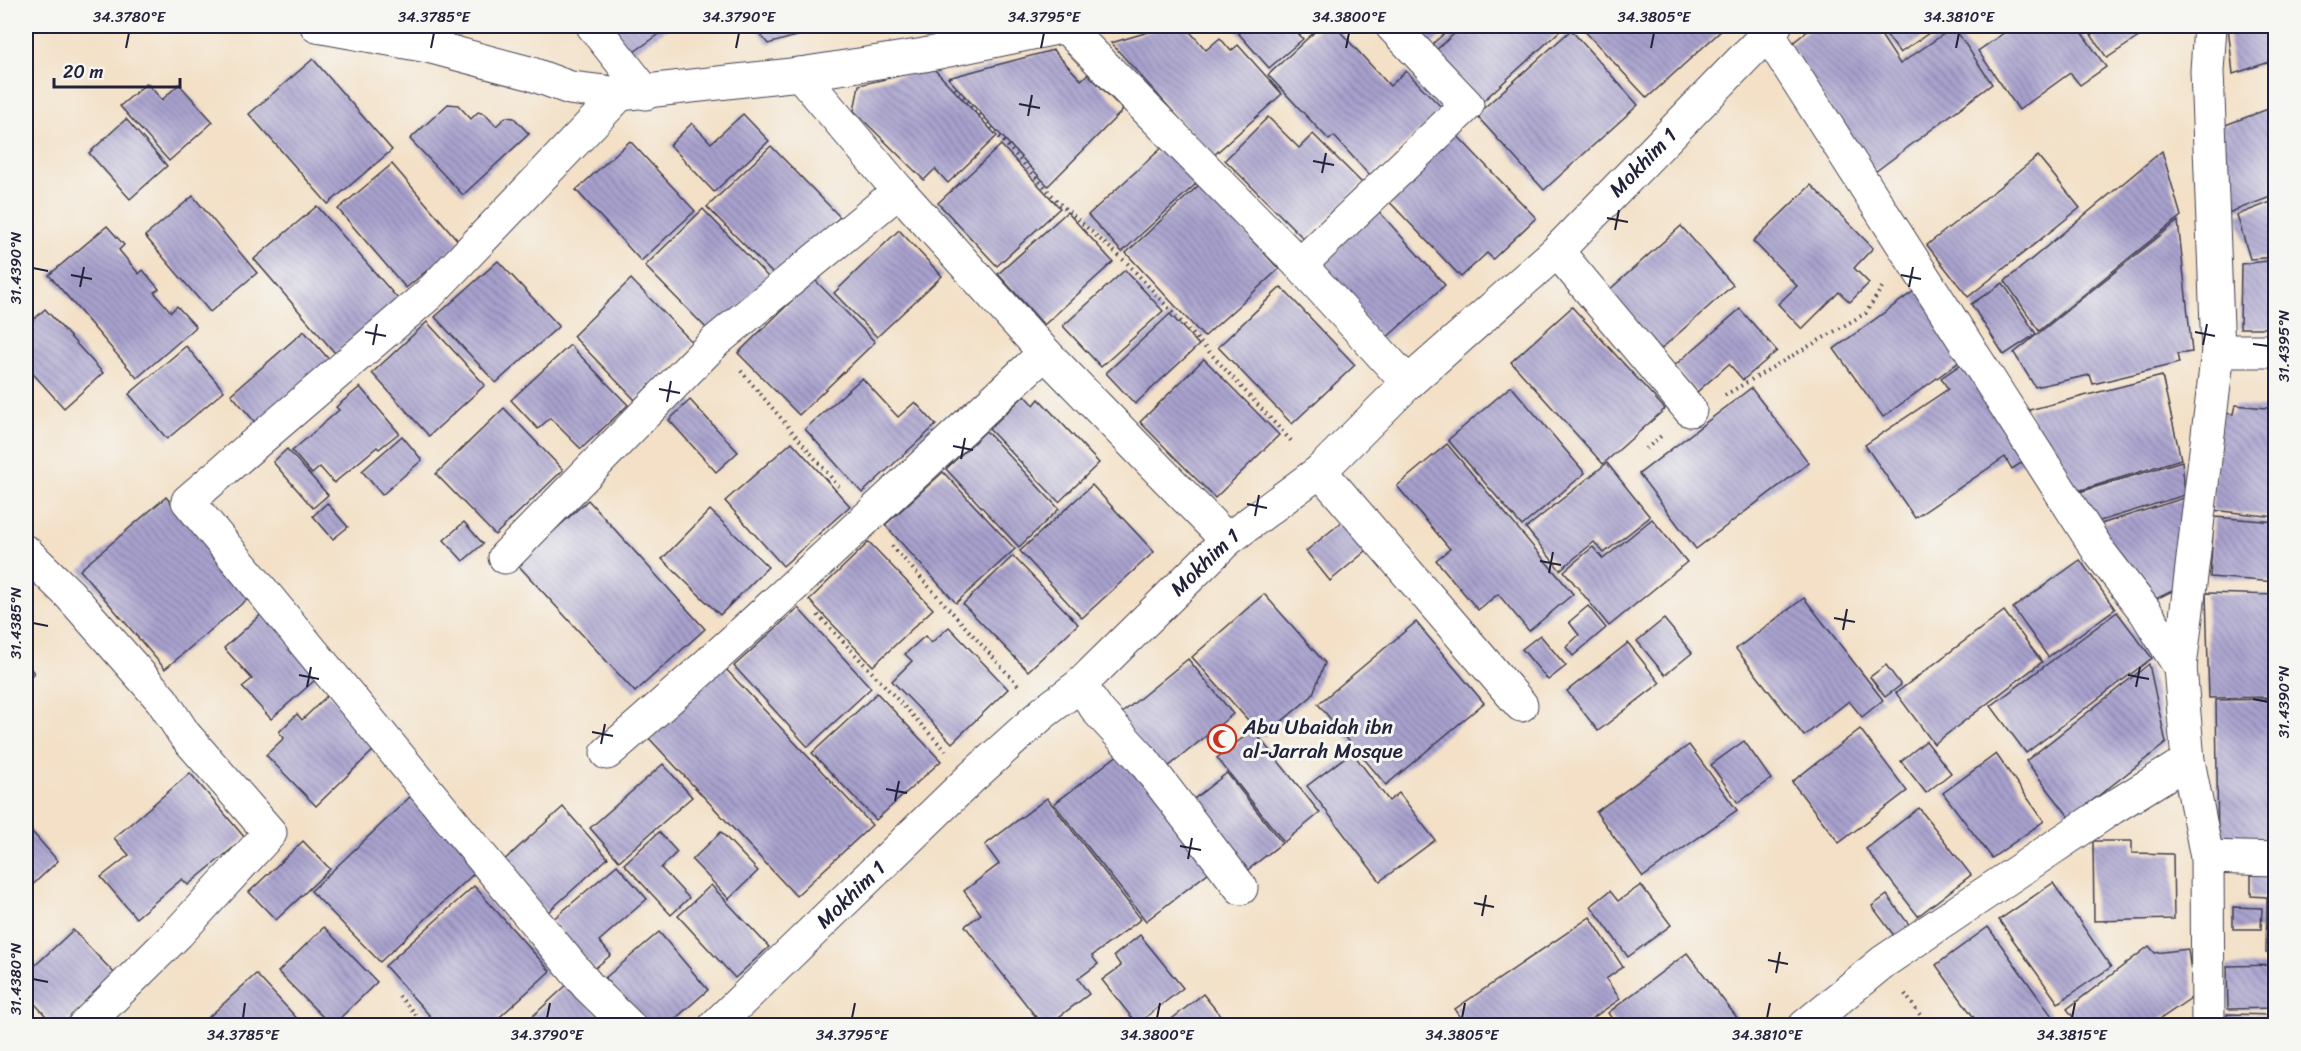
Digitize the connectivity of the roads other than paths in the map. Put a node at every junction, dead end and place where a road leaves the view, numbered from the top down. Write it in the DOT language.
graph roads {
  1 [pos="317,26"];
  2 [pos="593,26"];
  3 [pos="1065,26"];
  4 [pos="1392,26"];
  5 [pos="2210,26"];
  6 [pos="1768,28"];
  7 [pos="800,74"];
  8 [pos="633,94"];
  9 [pos="899,191"];
  10 [pos="1557,251"];
  11 [pos="1300,265"];
  12 [pos="2218,351"];
  13 [pos="2276,351"];
  14 [pos="1045,353"];
  15 [pos="1408,383"];
  16 [pos="1690,410"];
  17 [pos="1320,471"];
  18 [pos="1227,540"];
  19 [pos="26,552"];
  20 [pos="506,556"];
  21 [pos="2180,666"];
  22 [pos="1080,685"];
  23 [pos="1521,705"];
  24 [pos="608,753"];
  25 [pos="2188,760"];
  26 [pos="2207,857"];
  27 [pos="2276,859"];
  28 [pos="1241,888"];
  29 [pos="84,1026"];
  30 [pos="629,1026"];
  31 [pos="715,1026"];
  32 [pos="1805,1026"];
  33 [pos="2208,1026"];
  1 -- 8 [label="street"];
  2 -- 8 [label="street"];
  3 -- 7 [label="street"];
  3 -- 11 [label="street"];
  4 -- 11 [label="street"];
  5 -- 12 [label="street"];
  6 -- 10 [label="street, Mokhim 1"];
  6 -- 21 [label="street"];
  7 -- 8 [label="street"];
  7 -- 9 [label="street"];
  8 -- 30 [label="street"];
  9 -- 14 [label="street"];
  9 -- 20 [label="street"];
  10 -- 15 [label="street, Mokhim 1"];
  10 -- 16 [label="street"];
  11 -- 15 [label="street"];
  12 -- 13 [label="street"];
  12 -- 21 [label="street"];
  14 -- 18 [label="street"];
  14 -- 24 [label="street"];
  15 -- 17 [label="street, Mokhim 1"];
  17 -- 18 [label="street, Mokhim 1"];
  17 -- 23 [label="street"];
  18 -- 22 [label="street, Mokhim 1"];
  19 -- 29 [label="street"];
  21 -- 25 [label="street"];
  22 -- 28 [label="street"];
  22 -- 31 [label="street, Mokhim 1"];
  25 -- 26 [label="street"];
  25 -- 32 [label="street"];
  26 -- 27 [label="street"];
  26 -- 33 [label="street"];
}
